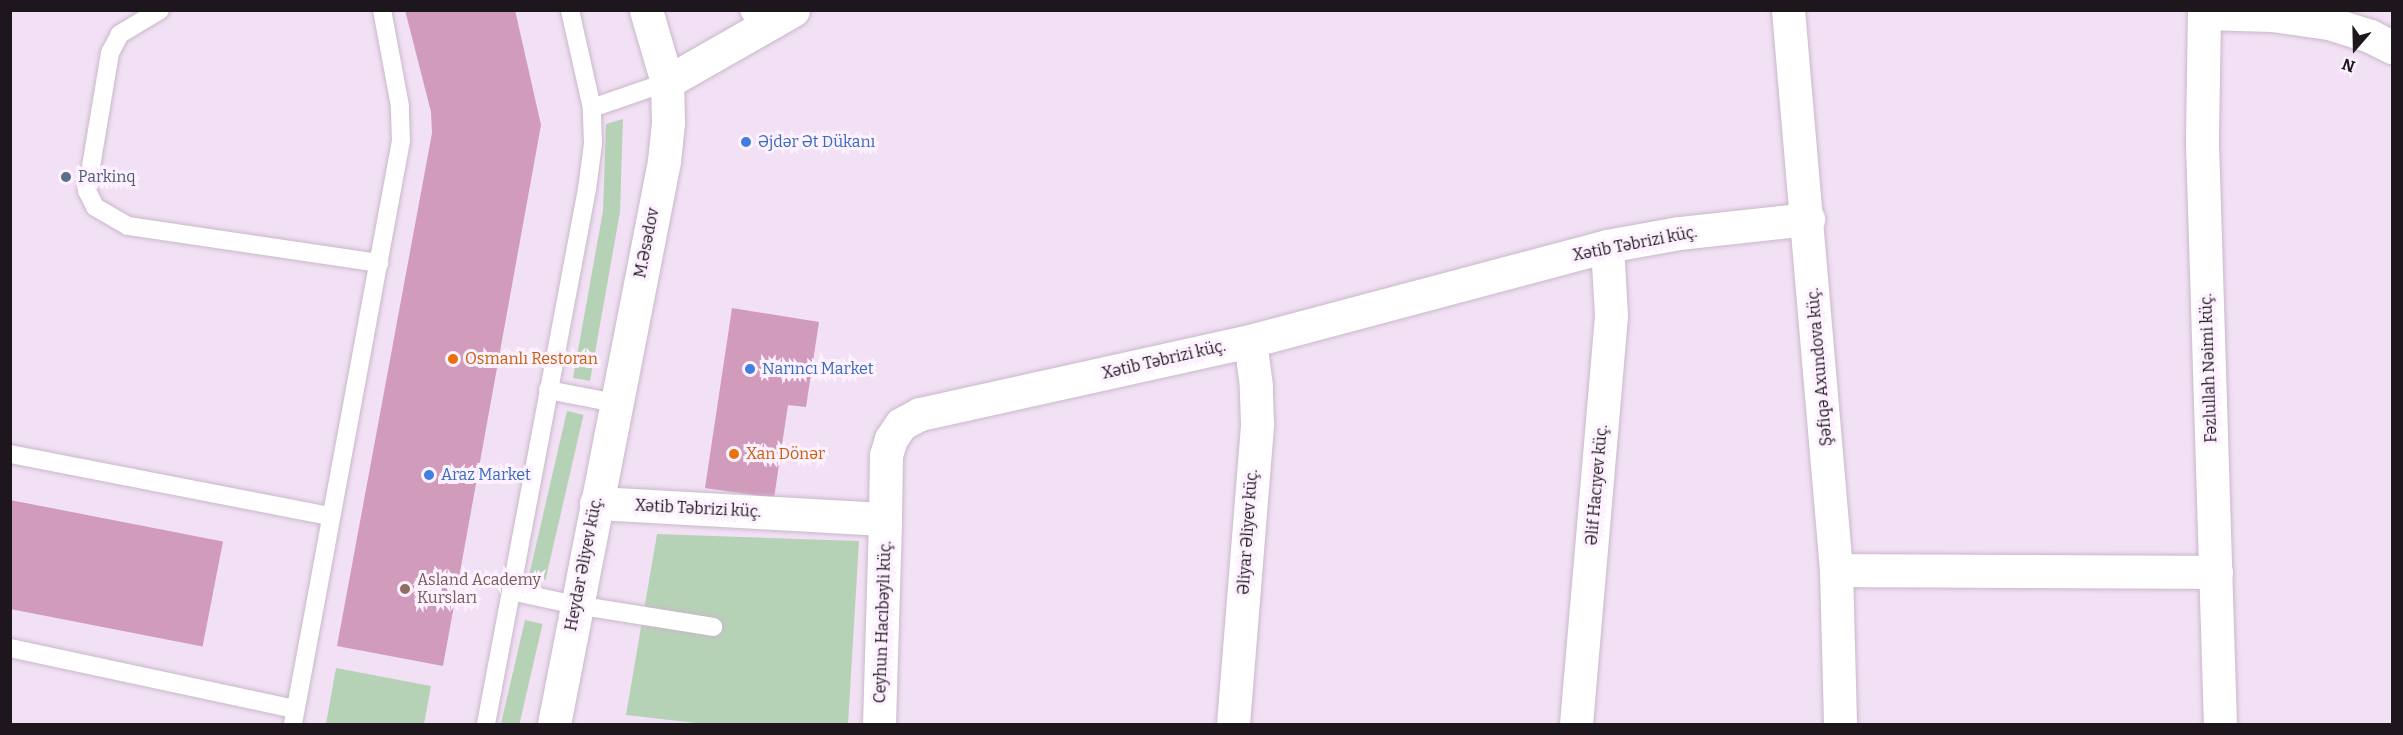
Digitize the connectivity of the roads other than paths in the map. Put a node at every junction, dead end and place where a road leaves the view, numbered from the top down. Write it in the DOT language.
graph roads {
  1 [pos="160,10"];
  2 [pos="382,10"];
  3 [pos="570,10"];
  4 [pos="646,10"];
  5 [pos="793,10"];
  6 [pos="1788,10"];
  7 [pos="2204,12"];
  8 [pos="754,20"];
  9 [pos="2392,47"];
  10 [pos="667,82"];
  11 [pos="592,108"];
  12 [pos="1808,219"];
  13 [pos="1607,246"];
  14 [pos="379,263"];
  15 [pos="1250,340"];
  16 [pos="548,390"];
  17 [pos="615,403"];
  18 [pos="10,454"];
  19 [pos="596,503"];
  20 [pos="330,516"];
  21 [pos="885,519"];
  22 [pos="1836,570"];
  23 [pos="2216,572"];
  24 [pos="511,591"];
  25 [pos="576,605"];
  26 [pos="713,627"];
  27 [pos="10,648"];
  28 [pos="294,717"];
  29 [pos="486,724"];
  30 [pos="554,724"];
  31 [pos="879,724"];
  32 [pos="1233,724"];
  33 [pos="1576,724"];
  34 [pos="1840,724"];
  35 [pos="2220,724"];
  1 -- 14 [label="lane"];
  2 -- 14 [label="lane"];
  3 -- 11 [label="lane"];
  4 -- 10 [label="street"];
  5 -- 8 [label="street"];
  6 -- 12 [label="street, Şəfiqə Axundova küç."];
  7 -- 9 [label="street"];
  7 -- 23 [label="street, Fəzlullah Nəimi küç."];
  8 -- 10 [label="street"];
  10 -- 11 [label="lane"];
  10 -- 17 [label="street, M.Əsədov"];
  11 -- 16 [label="lane"];
  12 -- 13 [label="street, Xətib Təbrizi küç."];
  12 -- 22 [label="street, Şəfiqə Axundova küç."];
  13 -- 15 [label="street, Xətib Təbrizi küç."];
  13 -- 33 [label="street, Əlif Hacıyev küç."];
  14 -- 20 [label="lane"];
  15 -- 21 [label="street, Xətib Təbrizi küç."];
  15 -- 32 [label="street, Əliyar Əliyev küç."];
  16 -- 17 [label="lane"];
  16 -- 24 [label="lane"];
  17 -- 19 [label="street, Heydər Əliyev küç."];
  18 -- 20 [label="lane"];
  19 -- 21 [label="street, Xətib Təbrizi küç."];
  19 -- 25 [label="street, Heydər Əliyev küç."];
  20 -- 28 [label="lane"];
  21 -- 31 [label="street, Ceyhun Hacıbəyli küç."];
  22 -- 23 [label="street"];
  22 -- 34 [label="street, Şəfiqə Axundova küç."];
  23 -- 35 [label="street, Fəzlullah Nəimi küç."];
  24 -- 25 [label="lane"];
  24 -- 29 [label="lane"];
  25 -- 26 [label="lane"];
  25 -- 30 [label="street, Heydər Əliyev küç."];
  27 -- 28 [label="lane"];
}
